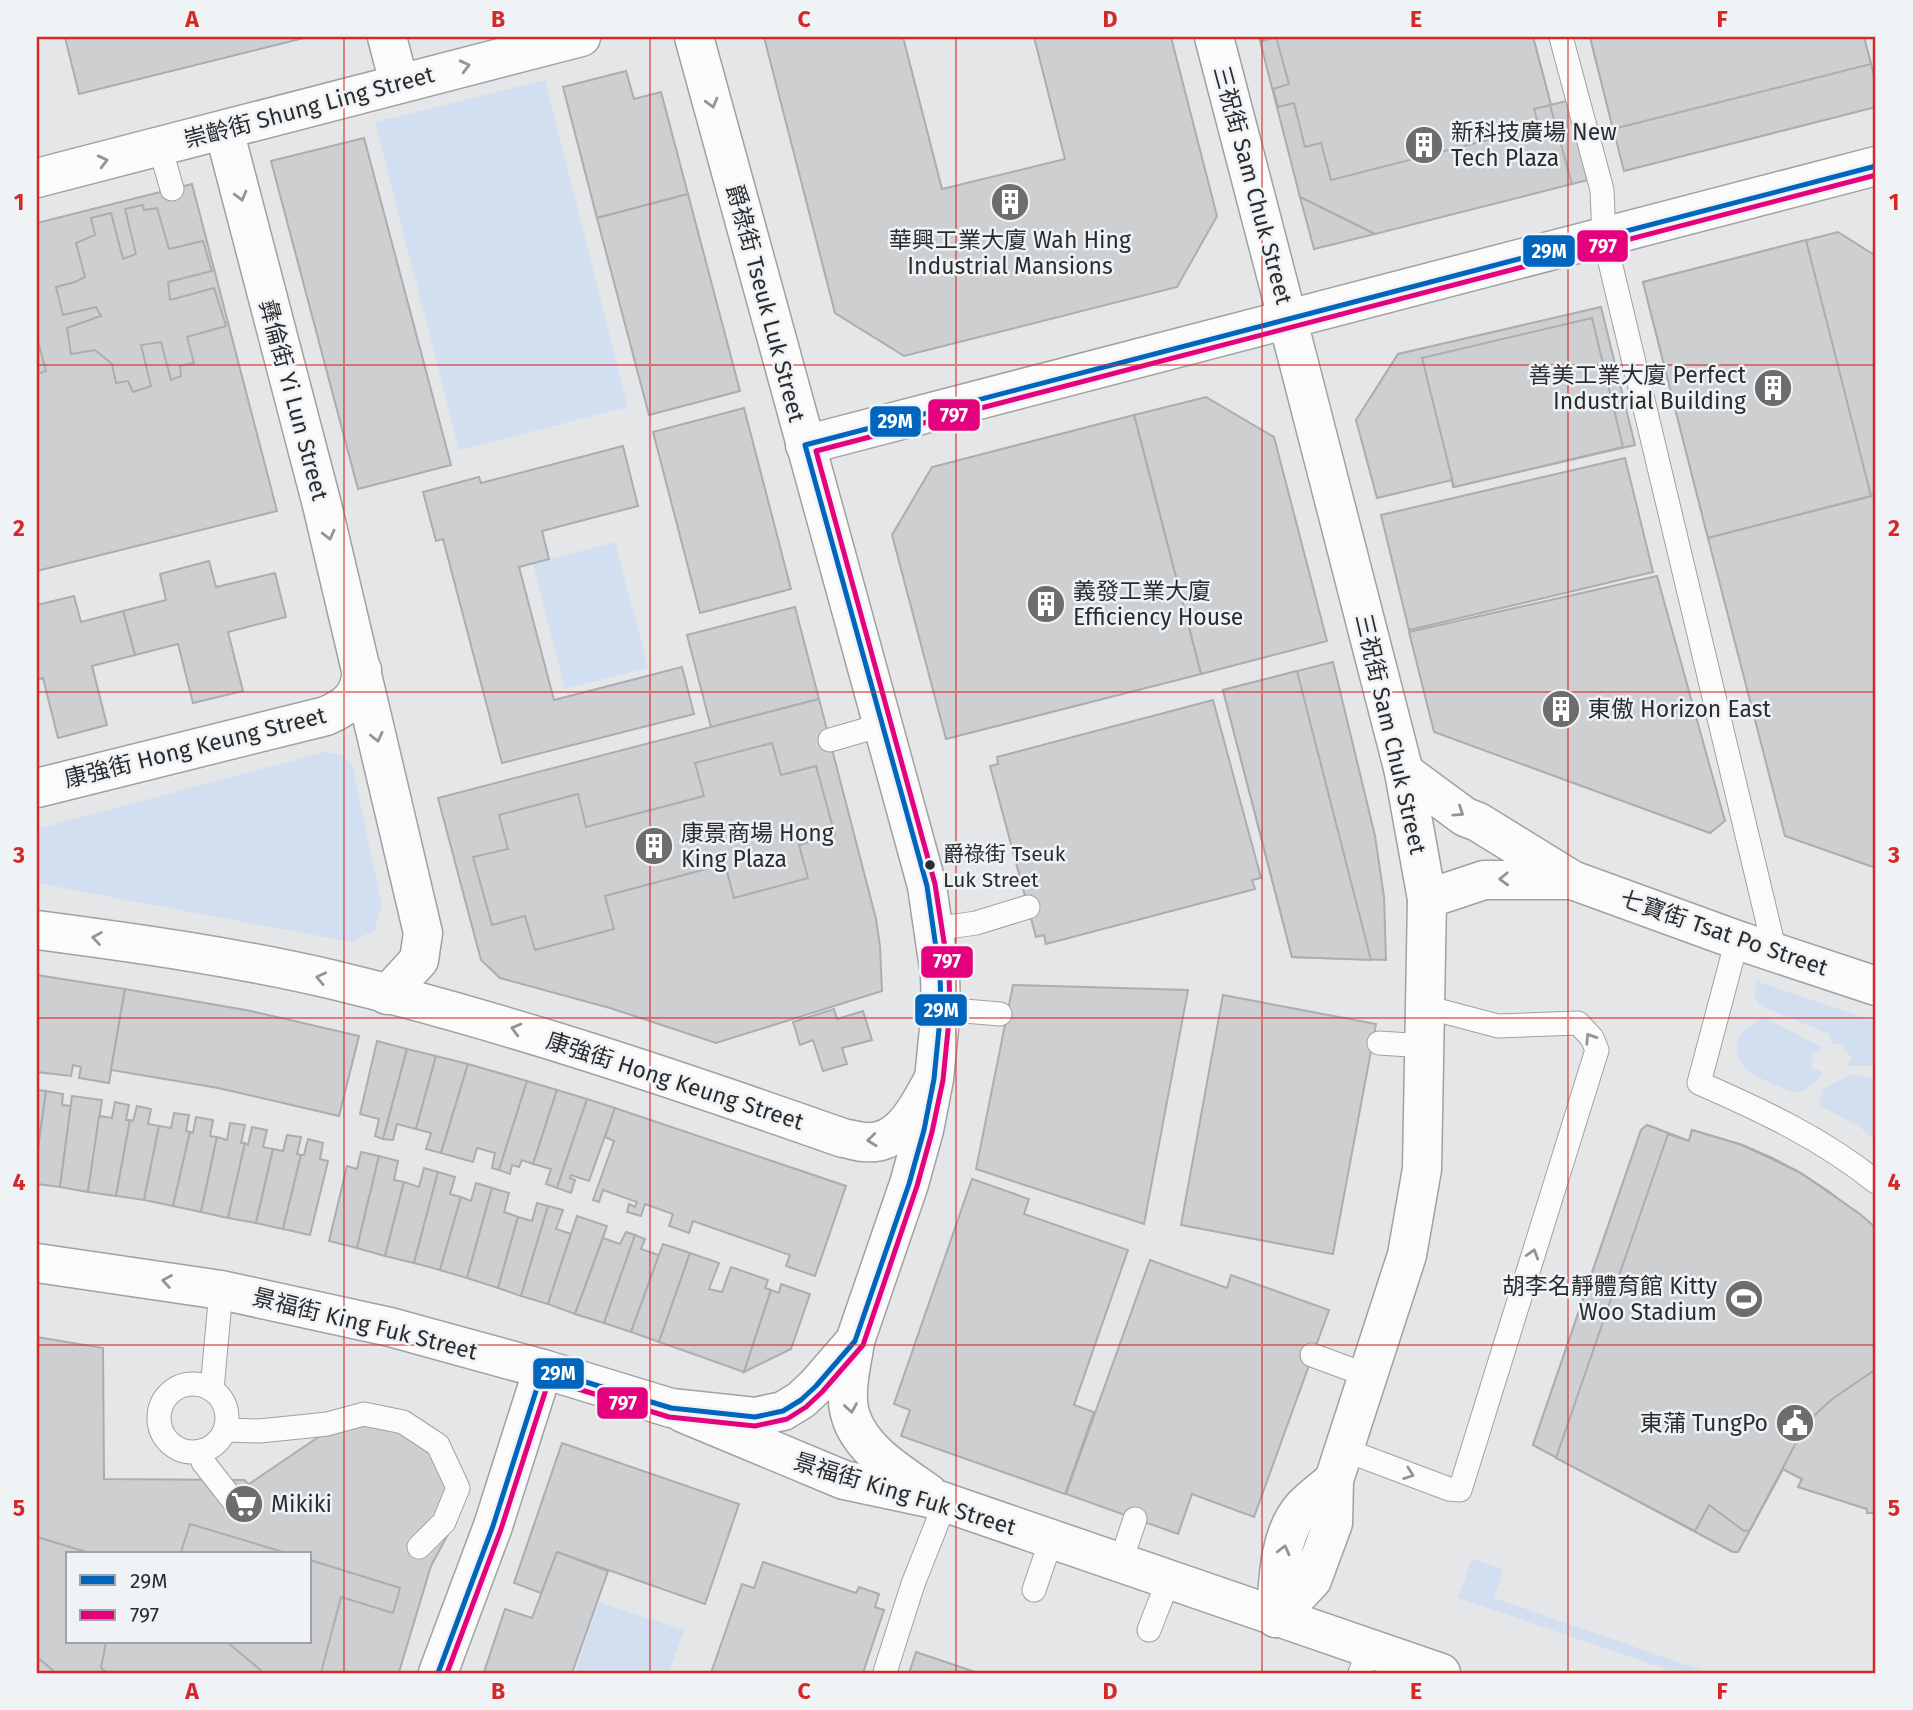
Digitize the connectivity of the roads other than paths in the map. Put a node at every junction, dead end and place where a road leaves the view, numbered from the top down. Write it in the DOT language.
graph roads {
  1 [pos="387,37"];
  2 [pos="581,37"];
  3 [pos="694,37"];
  4 [pos="1214,37"];
  5 [pos="1561,37"];
  6 [pos="399,83"];
  7 [pos="223,130"];
  8 [pos="160,146"];
  9 [pos="1876,166"];
  10 [pos="37,178"];
  11 [pos="172,189"];
  12 [pos="1604,237"];
  13 [pos="1288,321"];
  14 [pos="805,445"];
  15 [pos="362,670"];
  16 [pos="882,725"];
  17 [pos="830,740"];
  18 [pos="1404,772"];
  19 [pos="37,788"];
  20 [pos="1572,880"];
  21 [pos="1427,899"];
  22 [pos="1028,907"];
  23 [pos="934,929"];
  24 [pos="37,930"];
  25 [pos="1737,940"];
  26 [pos="1775,952"];
  27 [pos="1876,986"];
  28 [pos="387,995"];
  29 [pos="1426,1007"];
  30 [pos="941,1009"];
  31 [pos="1000,1014"];
  32 [pos="1379,1042"];
  33 [pos="1425,1046"];
  34 [pos="934,1079"];
  35 [pos="1876,1182"];
  36 [pos="37,1263"];
  37 [pos="221,1290"];
  38 [pos="855,1341"];
  39 [pos="1312,1355"];
  40 [pos="543,1369"];
  41 [pos="1368,1376"];
  42 [pos="212,1390"];
  43 [pos="671,1408"];
  44 [pos="225,1430"];
  45 [pos="200,1451"];
  46 [pos="1340,1465"];
  47 [pos="941,1502"];
  48 [pos="239,1508"];
  49 [pos="1135,1519"];
  50 [pos="1051,1540"];
  51 [pos="419,1547"];
  52 [pos="1120,1564"];
  53 [pos="1168,1581"];
  54 [pos="1034,1590"];
  55 [pos="1276,1618"];
  56 [pos="1149,1630"];
  57 [pos="1364,1661"];
  58 [pos="885,1672"];
  59 [pos="438,1673"];
  60 [pos="1441,1673"];
  1 -- 6 [label="street"];
  6 -- 2 [label="street, 崇齡街 Shung Ling Street, one-way"];
  3 -- 14 [label="street, 爵祿街 Tseuk Luk Street, one-way"];
  4 -- 13 [label="street, 三祝街 Sam Chuk Street"];
  5 -- 12 [label="lane"];
  6 -- 7 [label="street, 崇齡街 Shung Ling Street"];
  7 -- 8 [label="street, 崇齡街 Shung Ling Street"];
  7 -- 15 [label="street, 彝倫街 Yi Lun Street, one-way"];
  10 -- 8 [label="street, 崇齡街 Shung Ling Street, one-way"];
  8 -- 11 [label="lane"];
  9 -- 12 [label="street"];
  12 -- 13 [label="street"];
  12 -- 26 [label="lane"];
  13 -- 14 [label="street"];
  13 -- 18 [label="street, 三祝街 Sam Chuk Street"];
  14 -- 16 [label="street, 爵祿街 Tseuk Luk Street"];
  15 -- 19 [label="street, 康強街 Hong Keung Street"];
  15 -- 28 [label="street, one-way"];
  16 -- 17 [label="lane"];
  16 -- 23 [label="street, 爵祿街 Tseuk Luk Street"];
  18 -- 20 [label="street, 七寶街 Tsat Po Street, one-way"];
  18 -- 21 [label="street, 三祝街 Sam Chuk Street"];
  20 -- 21 [label="street, 七寶街 Tsat Po Street, one-way"];
  20 -- 25 [label="street, 七寶街 Tsat Po Street"];
  21 -- 29 [label="street, 三祝街 Sam Chuk Street"];
  22 -- 23 [label="lane"];
  23 -- 30 [label="street, 爵祿街 Tseuk Luk Street"];
  28 -- 24 [label="street, 康強街 Hong Keung Street, one-way"];
  25 -- 26 [label="street, 七寶街 Tsat Po Street"];
  25 -- 35 [label="lane"];
  26 -- 27 [label="street, 七寶街 Tsat Po Street"];
  34 -- 28 [label="street, 康強街 Hong Keung Street, one-way"];
  29 -- 33 [label="street, 三祝街 Sam Chuk Street"];
  46 -- 29 [label="lane, one-way"];
  30 -- 31 [label="lane"];
  30 -- 34 [label="street, 爵祿街 Tseuk Luk Street"];
  32 -- 33 [label="lane"];
  33 -- 41 [label="street, 三祝街 Sam Chuk Street"];
  34 -- 38 [label="street, 爵祿街 Tseuk Luk Street"];
  37 -- 36 [label="street, 景福街 King Fuk Street, one-way"];
  37 -- 40 [label="street, 景福街 King Fuk Street"];
  37 -- 42 [label="lane"];
  38 -- 43 [label="street, 爵祿街 Tseuk Luk Street"];
  38 -- 47 [label="street, 爵祿街 Tseuk Luk Street, one-way"];
  39 -- 41 [label="lane"];
  40 -- 43 [label="street, 景福街 King Fuk Street"];
  40 -- 59 [label="street"];
  41 -- 46 [label="street, 三祝街 Sam Chuk Street"];
  42 -- 44 [label="lane"];
  42 -- 45 [label="lane"];
  43 -- 47 [label="street, 景福街 King Fuk Street"];
  44 -- 45 [label="lane"];
  44 -- 51 [label="lane"];
  45 -- 48 [label="lane"];
  46 -- 55 [label="street, 三祝街 Sam Chuk Street"];
  47 -- 50 [label="street, 景福街 King Fuk Street"];
  47 -- 58 [label="lane"];
  49 -- 52 [label="lane"];
  50 -- 52 [label="street, 景福街 King Fuk Street"];
  50 -- 54 [label="lane"];
  52 -- 53 [label="street, 景福街 King Fuk Street"];
  53 -- 55 [label="street, 景福街 King Fuk Street"];
  53 -- 56 [label="lane"];
  55 -- 57 [label="street, 景福街 King Fuk Street"];
  57 -- 60 [label="street, 景福街 King Fuk Street"];
}
